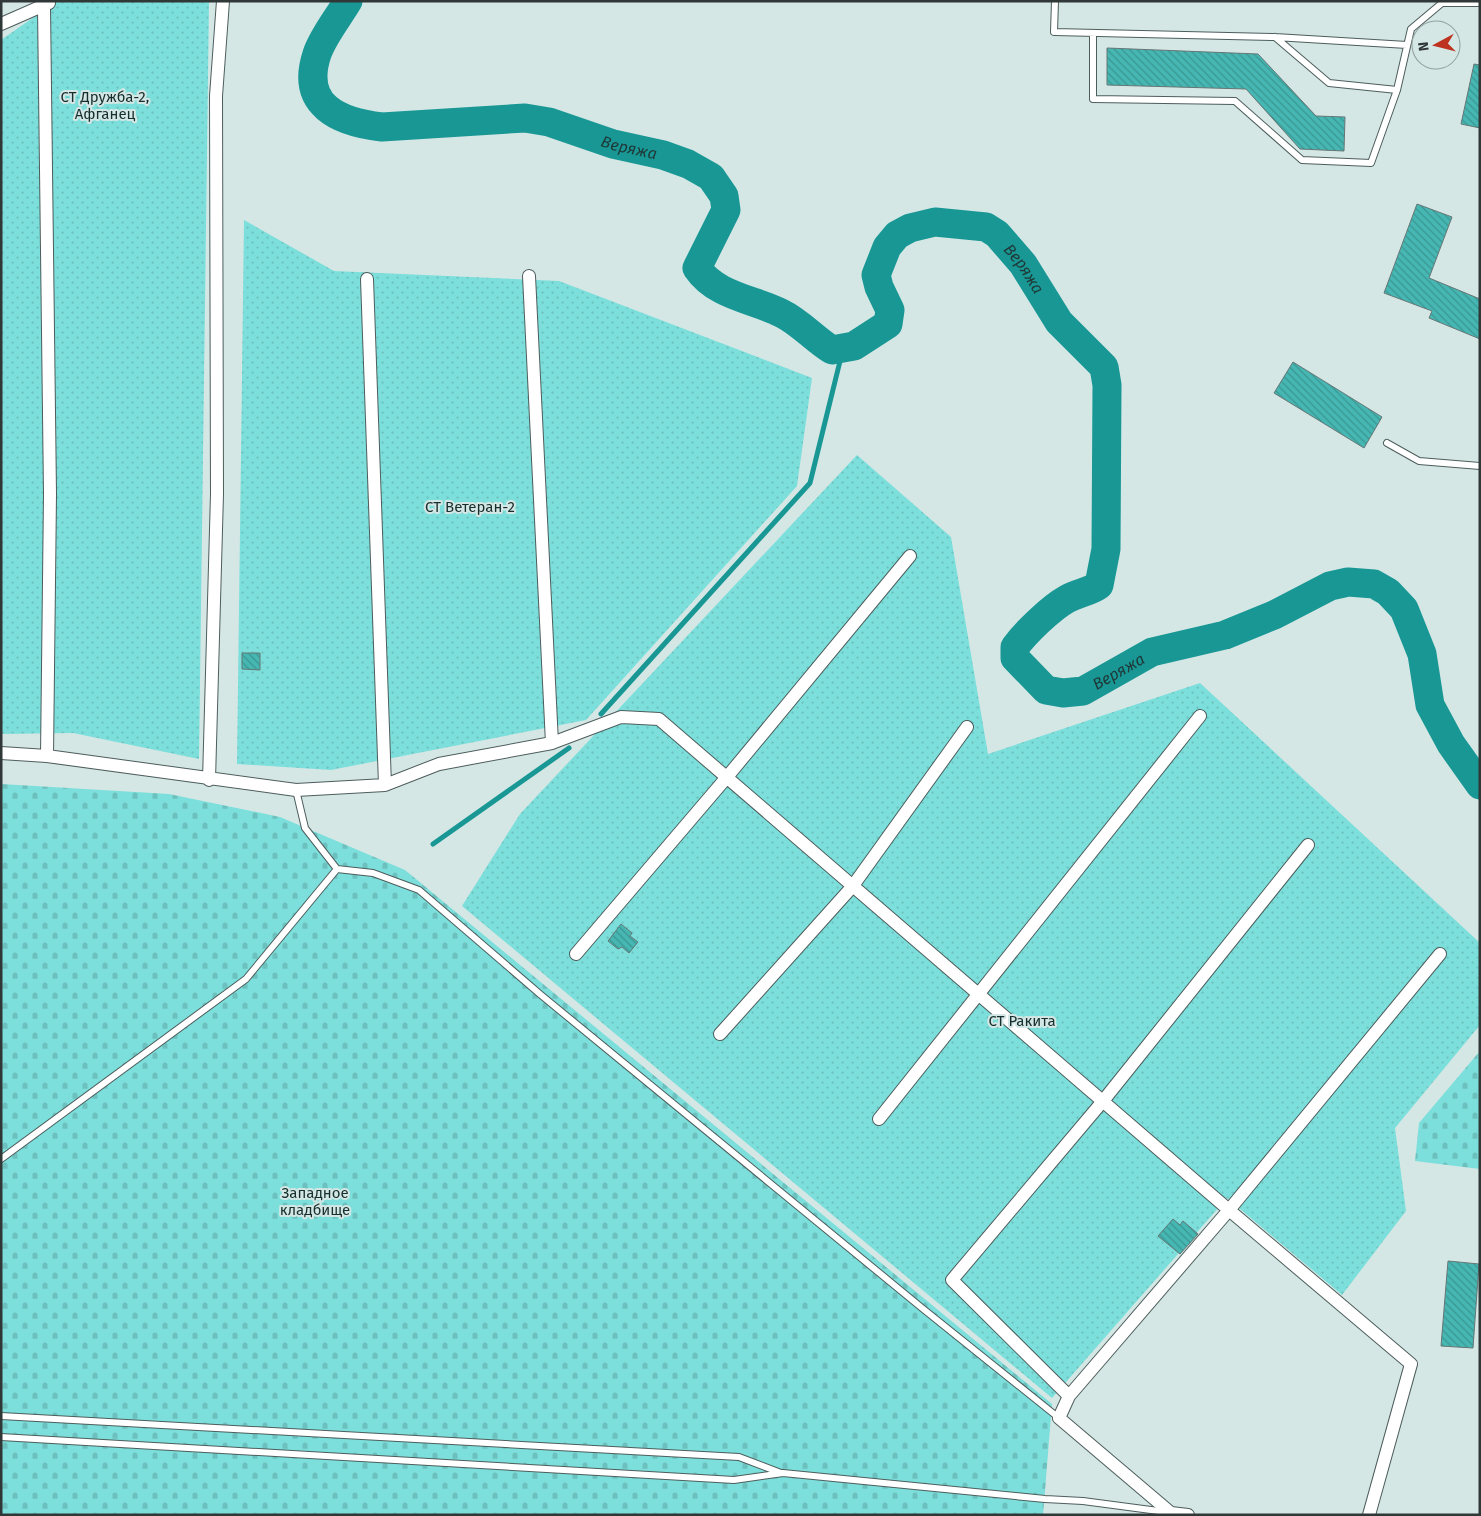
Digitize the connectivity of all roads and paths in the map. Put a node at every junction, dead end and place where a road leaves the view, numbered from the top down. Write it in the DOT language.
graph roads {
  1 [pos="223,1"];
  2 [pos="1055,1"];
  3 [pos="1480,3"];
  4 [pos="47,4"];
  5 [pos="1,24"];
  6 [pos="1093,33"];
  7 [pos="1275,37"];
  8 [pos="1407,45"];
  9 [pos="1397,90"];
  10 [pos="529,276"];
  11 [pos="367,279"];
  12 [pos="1387,443"];
  13 [pos="1480,466"];
  14 [pos="910,556"];
  15 [pos="1200,716"];
  16 [pos="967,727"];
  17 [pos="552,743"];
  18 [pos="1,753"];
  19 [pos="48,756"];
  20 [pos="727,777"];
  21 [pos="209,780"];
  22 [pos="385,785"];
  23 [pos="296,790"];
  24 [pos="1308,846"];
  25 [pos="337,869"];
  26 [pos="852,887"];
  27 [pos="576,954"];
  28 [pos="1440,954"];
  29 [pos="978,993"];
  30 [pos="720,1034"];
  31 [pos="1103,1101"];
  32 [pos="879,1119"];
  33 [pos="1,1159"];
  34 [pos="1229,1210"];
  35 [pos="1069,1396"];
  36 [pos="1,1416"];
  37 [pos="1059,1418"];
  38 [pos="1,1437"];
  39 [pos="783,1473"];
  40 [pos="1171,1514"];
  41 [pos="1188,1515"];
  42 [pos="1369,1515"];
  1 -- 21 [label="street"];
  2 -- 6 [label="lane"];
  3 -- 8 [label="lane"];
  4 -- 5 [label="street"];
  4 -- 19 [label="street"];
  6 -- 7 [label="lane"];
  6 -- 9 [label="lane"];
  7 -- 8 [label="lane"];
  7 -- 9 [label="lane"];
  8 -- 9 [label="lane"];
  10 -- 17 [label="street"];
  11 -- 22 [label="street"];
  12 -- 13 [label="lane"];
  14 -- 20 [label="street"];
  15 -- 29 [label="street"];
  16 -- 26 [label="street"];
  17 -- 20 [label="street"];
  17 -- 22 [label="street"];
  18 -- 19 [label="street"];
  19 -- 21 [label="street"];
  20 -- 26 [label="street"];
  20 -- 27 [label="street"];
  21 -- 23 [label="street"];
  22 -- 23 [label="street"];
  23 -- 25 [label="lane"];
  24 -- 31 [label="street"];
  25 -- 33 [label="lane"];
  25 -- 37 [label="lane"];
  26 -- 29 [label="street"];
  26 -- 30 [label="street"];
  28 -- 34 [label="street"];
  29 -- 31 [label="street"];
  29 -- 32 [label="street"];
  31 -- 34 [label="street"];
  31 -- 35 [label="street"];
  34 -- 35 [label="street"];
  34 -- 42 [label="street"];
  35 -- 37 [label="street"];
  36 -- 39 [label="lane"];
  37 -- 40 [label="street"];
  38 -- 39 [label="lane"];
  39 -- 40 [label="lane"];
  40 -- 41 [label="street"];
}
